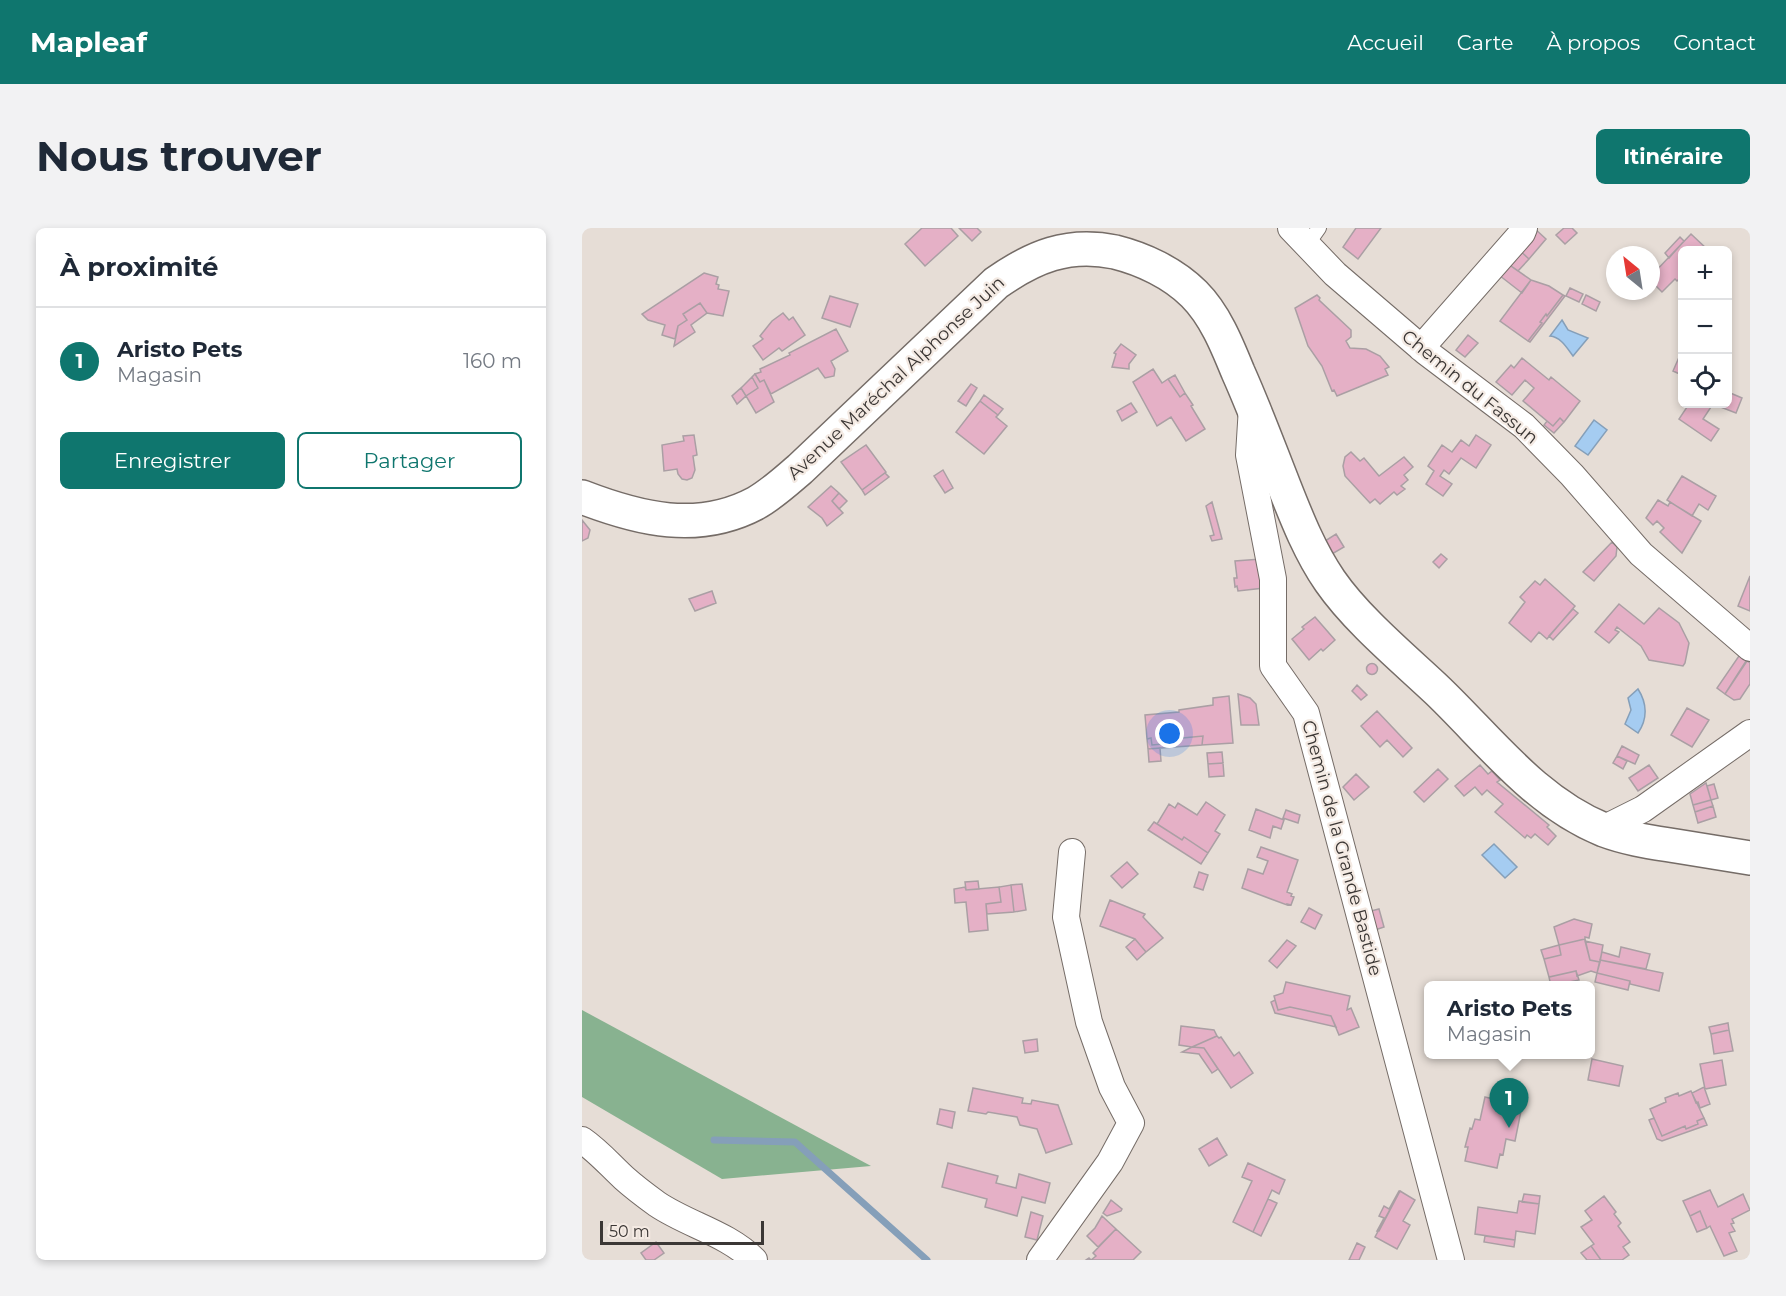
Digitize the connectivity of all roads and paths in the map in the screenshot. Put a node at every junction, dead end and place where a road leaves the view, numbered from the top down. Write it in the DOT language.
graph roads {
  1 [pos="1524,228"];
  2 [pos="1306,234"];
  3 [pos="1421,348"];
  4 [pos="1252,404"];
  5 [pos="582,496"];
  6 [pos="1750,648"];
  7 [pos="1750,733"];
  8 [pos="1603,829"];
  9 [pos="1072,852"];
  10 [pos="1750,858"];
  11 [pos="582,1140"];
  12 [pos="754,1260"];
  13 [pos="1040,1260"];
  14 [pos="1451,1260"];
  1 -- 3 [label="street"];
  2 -- 3 [label="street, Chemin du Fassun"];
  3 -- 6 [label="street, Chemin du Fassun"];
  4 -- 5 [label="main road, Avenue Maréchal Alphonse Juin"];
  4 -- 8 [label="main road, Avenue Maréchal Alphonse Juin"];
  4 -- 14 [label="street, Chemin de la Grande Bastide"];
  7 -- 8 [label="street"];
  8 -- 10 [label="main road, Avenue Maréchal Alphonse Juin"];
  9 -- 13 [label="street"];
  11 -- 12 [label="street"];
}
